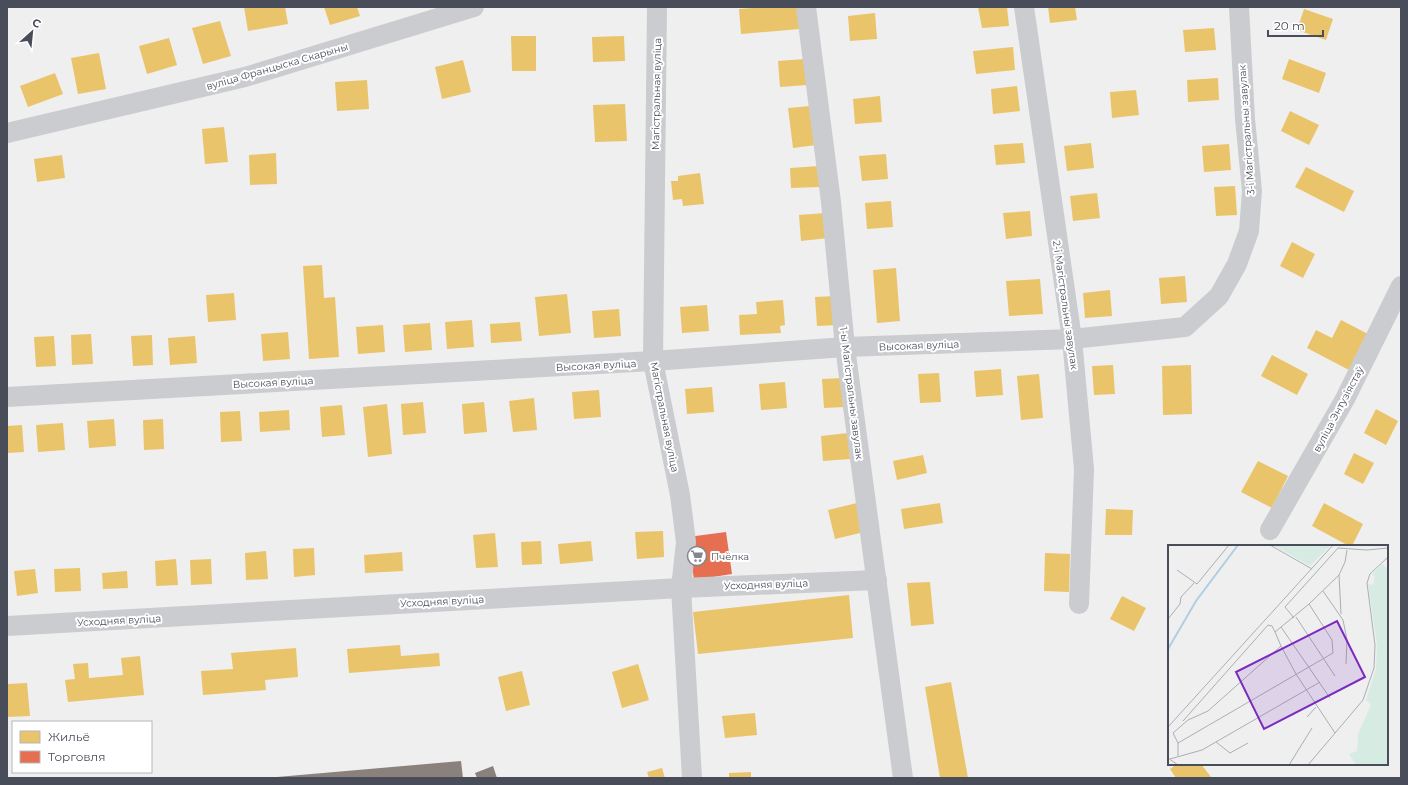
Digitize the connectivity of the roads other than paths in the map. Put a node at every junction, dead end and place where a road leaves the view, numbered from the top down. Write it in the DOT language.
graph roads {
  1 [pos="474,7"];
  2 [pos="657,7"];
  3 [pos="806,7"];
  4 [pos="1024,7"];
  5 [pos="1239,7"];
  6 [pos="7,133"];
  7 [pos="1401,286"];
  8 [pos="1184,327"];
  9 [pos="1072,340"];
  10 [pos="845,347"];
  11 [pos="653,361"];
  12 [pos="7,397"];
  13 [pos="1270,530"];
  14 [pos="877,580"];
  15 [pos="681,588"];
  16 [pos="1079,604"];
  17 [pos="7,626"];
  18 [pos="692,778"];
  19 [pos="904,778"];
  1 -- 6 [label="street, вуліца Францыска Скарыны"];
  2 -- 11 [label="street, Магістральная вуліца"];
  3 -- 10 [label="street, 1-ы Магістральны завулак"];
  4 -- 9 [label="street, 2-і Магістральны завулак"];
  5 -- 8 [label="street, 3-і Магістральны завулак"];
  7 -- 13 [label="street, вуліца Энтузіястаў"];
  8 -- 9 [label="street, Высокая вуліца"];
  9 -- 10 [label="street, Высокая вуліца"];
  9 -- 16 [label="street, 2-і Магістральны завулак"];
  10 -- 11 [label="street, Высокая вуліца"];
  10 -- 14 [label="street, 1-ы Магістральны завулак"];
  11 -- 12 [label="street, Высокая вуліца"];
  11 -- 15 [label="street, Магістральная вуліца"];
  14 -- 15 [label="street, Усходняя вуліца"];
  14 -- 19 [label="street, 1-ы Магістральны завулак"];
  15 -- 17 [label="street, Усходняя вуліца"];
  15 -- 18 [label="street, Магістральная вуліца"];
}
